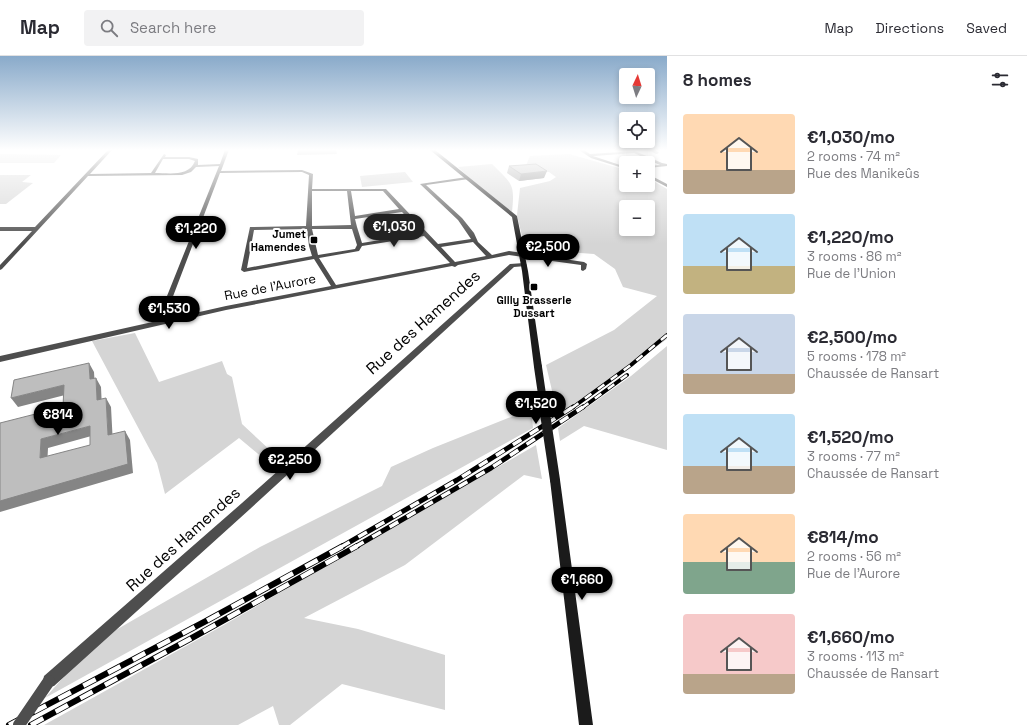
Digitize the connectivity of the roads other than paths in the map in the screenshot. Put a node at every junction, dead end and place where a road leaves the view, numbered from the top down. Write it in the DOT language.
graph roads {
  1 [pos="81,181"];
  2 [pos="214,181"];
  3 [pos="311,181"];
  4 [pos="443,181"];
  5 [pos="471,181"];
  6 [pos="658,181"];
  7 [pos="667,186"];
  8 [pos="310,190"];
  9 [pos="349,190"];
  10 [pos="403,210"];
  11 [pos="352,218"];
  12 [pos="310,227"];
  13 [pos="354,227"];
  14 [pos="0,229"];
  15 [pos="36,229"];
  16 [pos="425,234"];
  17 [pos="474,240"];
  18 [pos="360,245"];
  19 [pos="437,246"];
  20 [pos="522,254"];
  21 [pos="315,257"];
  22 [pos="491,257"];
  23 [pos="455,264"];
  24 [pos="524,265"];
  25 [pos="0,268"];
  26 [pos="584,269"];
  27 [pos="335,287"];
  28 [pos="160,322"];
  29 [pos="0,359"];
  30 [pos="19,725"];
  31 [pos="586,725"];
  1 -- 15 [label="street"];
  2 -- 28 [label="street"];
  3 -- 8 [label="street"];
  4 -- 17 [label="street"];
  5 -- 20 [label="main road"];
  6 -- 7 [label="street"];
  8 -- 9 [label="street"];
  8 -- 12 [label="street"];
  9 -- 10 [label="street"];
  9 -- 11 [label="street"];
  10 -- 11 [label="street"];
  10 -- 16 [label="street"];
  11 -- 13 [label="street"];
  12 -- 13 [label="street"];
  12 -- 21 [label="street"];
  12 -- 21 [label="street"];
  13 -- 18 [label="street"];
  14 -- 15 [label="street"];
  15 -- 25 [label="street"];
  16 -- 18 [label="street"];
  16 -- 19 [label="street"];
  17 -- 19 [label="street"];
  17 -- 22 [label="street"];
  18 -- 21 [label="street"];
  19 -- 23 [label="street"];
  20 -- 22 [label="street, Rue de l'Aurore"];
  20 -- 24 [label="main road"];
  20 -- 26 [label="street, Rue de l'Aurore"];
  21 -- 27 [label="street"];
  22 -- 23 [label="street, Rue de l'Aurore"];
  23 -- 27 [label="street, Rue de l'Aurore"];
  24 -- 30 [label="street, Rue des Hamendes, bridge"];
  24 -- 31 [label="main road, bridge"];
  27 -- 28 [label="street, Rue de l'Aurore"];
  28 -- 29 [label="street, Rue de l'Aurore"];
}
